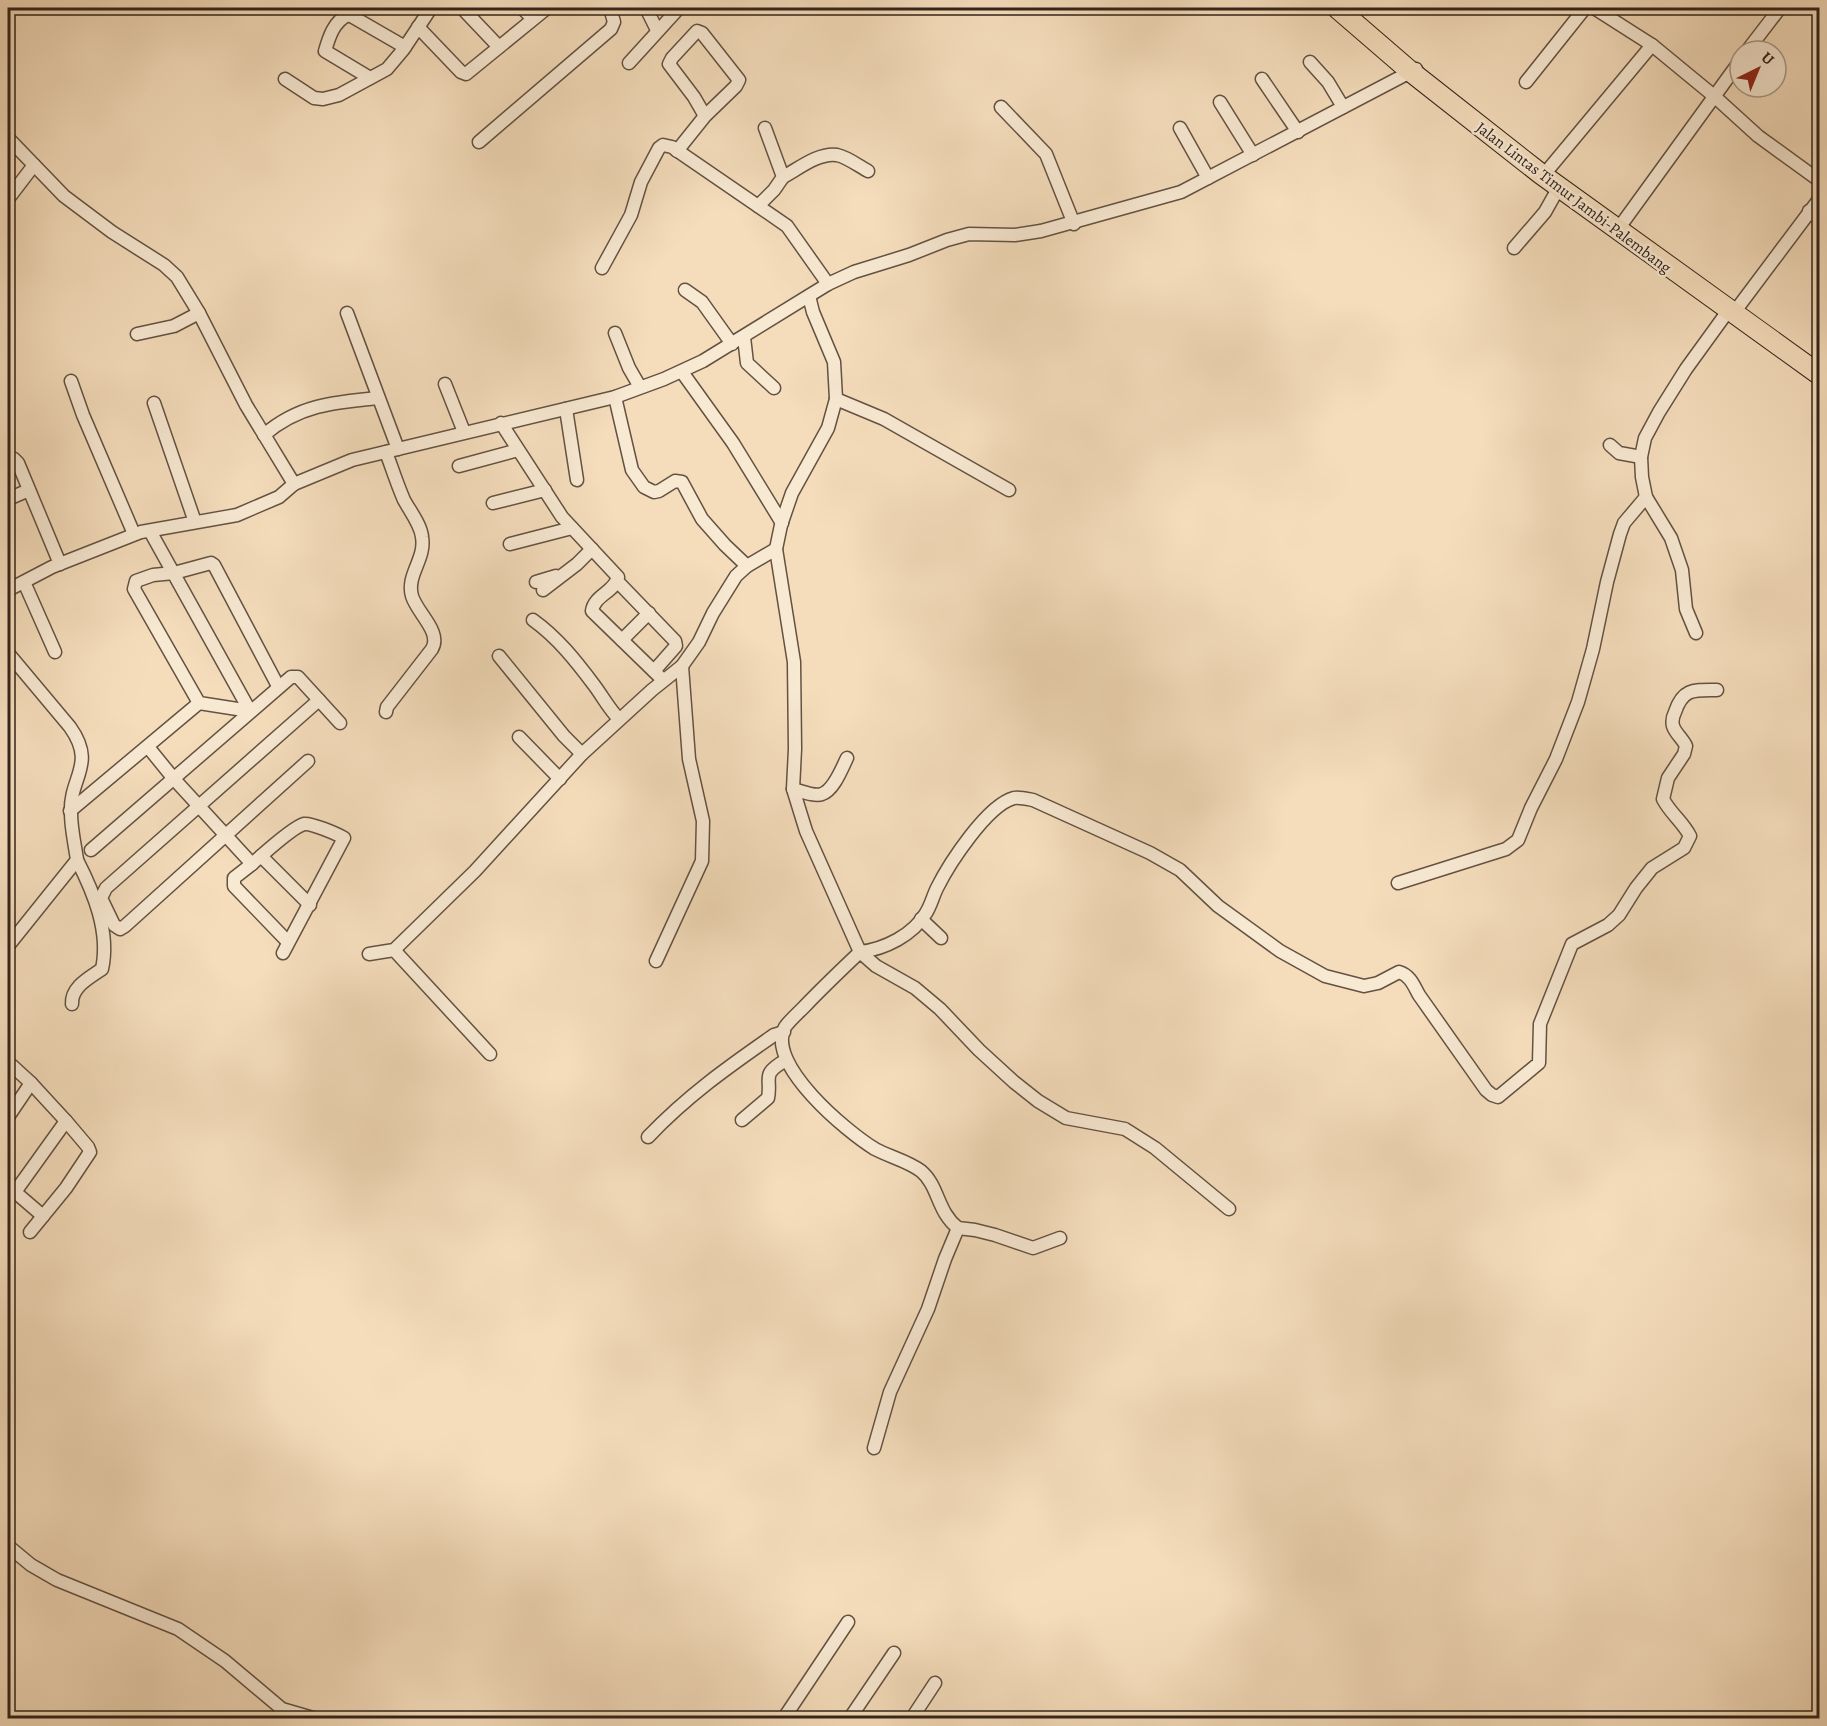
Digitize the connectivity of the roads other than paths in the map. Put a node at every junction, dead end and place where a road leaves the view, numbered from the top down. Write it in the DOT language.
graph roads {
  1 [pos="462,8"];
  2 [pos="522,8"];
  3 [pos="547,8"];
  4 [pos="610,8"];
  5 [pos="646,8"];
  6 [pos="679,8"];
  7 [pos="1337,8"];
  8 [pos="1346,8"];
  9 [pos="1585,8"];
  10 [pos="1594,8"];
  11 [pos="1780,8"];
  12 [pos="427,9"];
  13 [pos="533,19"];
  14 [pos="418,27"];
  15 [pos="657,30"];
  16 [pos="1756,39"];
  17 [pos="1652,45"];
  18 [pos="499,46"];
  19 [pos="405,47"];
  20 [pos="1310,62"];
  21 [pos="629,63"];
  22 [pos="1413,70"];
  23 [pos="1728,77"];
  24 [pos="370,78"];
  25 [pos="285,79"];
  26 [pos="1262,79"];
  27 [pos="1526,82"];
  28 [pos="1714,96"];
  29 [pos="1220,102"];
  30 [pos="1001,107"];
  31 [pos="1343,107"];
  32 [pos="705,116"];
  33 [pos="765,128"];
  34 [pos="1180,128"];
  35 [pos="1298,132"];
  36 [pos="8,138"];
  37 [pos="479,142"];
  38 [pos="677,151"];
  39 [pos="1253,155"];
  40 [pos="34,165"];
  41 [pos="868,171"];
  42 [pos="1547,171"];
  43 [pos="783,177"];
  44 [pos="1208,178"];
  45 [pos="1820,182"];
  46 [pos="1559,187"];
  47 [pos="1820,198"];
  48 [pos="8,199"];
  49 [pos="758,206"];
  50 [pos="1809,211"];
  51 [pos="1820,220"];
  52 [pos="1074,224"];
  53 [pos="1620,225"];
  54 [pos="1514,248"];
  55 [pos="602,268"];
  56 [pos="828,284"];
  57 [pos="685,290"];
  58 [pos="809,296"];
  59 [pos="1732,311"];
  60 [pos="199,313"];
  61 [pos="347,313"];
  62 [pos="615,333"];
  63 [pos="137,334"];
  64 [pos="744,337"];
  65 [pos="732,344"];
  66 [pos="1820,367"];
  67 [pos="682,372"];
  68 [pos="1820,375"];
  69 [pos="71,381"];
  70 [pos="445,384"];
  71 [pos="640,387"];
  72 [pos="774,388"];
  73 [pos="615,397"];
  74 [pos="378,398"];
  75 [pos="836,399"];
  76 [pos="154,403"];
  77 [pos="566,409"];
  78 [pos="501,423"];
  79 [pos="464,432"];
  80 [pos="264,435"];
  81 [pos="1610,445"];
  82 [pos="392,450"];
  83 [pos="518,450"];
  84 [pos="1641,457"];
  85 [pos="8,458"];
  86 [pos="459,466"];
  87 [pos="577,480"];
  88 [pos="294,484"];
  89 [pos="29,490"];
  90 [pos="545,490"];
  91 [pos="1009,490"];
  92 [pos="8,500"];
  93 [pos="493,503"];
  94 [pos="1640,503"];
  95 [pos="195,522"];
  96 [pos="782,523"];
  97 [pos="572,528"];
  98 [pos="150,531"];
  99 [pos="134,534"];
  100 [pos="510,544"];
  101 [pos="592,549"];
  102 [pos="776,549"];
  103 [pos="60,564"];
  104 [pos="747,566"];
  105 [pos="174,573"];
  106 [pos="617,581"];
  107 [pos="24,582"];
  108 [pos="539,586"];
  109 [pos="8,590"];
  110 [pos="649,613"];
  111 [pos="533,620"];
  112 [pos="1696,633"];
  113 [pos="622,640"];
  114 [pos="56,652"];
  115 [pos="8,653"];
  116 [pos="499,656"];
  117 [pos="682,666"];
  118 [pos="654,671"];
  119 [pos="663,680"];
  120 [pos="278,686"];
  121 [pos="1717,690"];
  122 [pos="320,700"];
  123 [pos="200,703"];
  124 [pos="250,711"];
  125 [pos="386,712"];
  126 [pos="619,719"];
  127 [pos="340,723"];
  128 [pos="519,737"];
  129 [pos="148,747"];
  130 [pos="582,754"];
  131 [pos="847,758"];
  132 [pos="308,761"];
  133 [pos="174,779"];
  134 [pos="560,779"];
  135 [pos="793,789"];
  136 [pos="201,806"];
  137 [pos="70,811"];
  138 [pos="226,834"];
  139 [pos="91,850"];
  140 [pos="77,860"];
  141 [pos="257,860"];
  142 [pos="1398,883"];
  143 [pos="310,905"];
  144 [pos="921,919"];
  145 [pos="941,938"];
  146 [pos="8,946"];
  147 [pos="394,950"];
  148 [pos="860,952"];
  149 [pos="369,954"];
  150 [pos="656,961"];
  151 [pos="72,1004"];
  152 [pos="784,1032"];
  153 [pos="490,1054"];
  154 [pos="786,1060"];
  155 [pos="8,1062"];
  156 [pos="31,1083"];
  157 [pos="8,1117"];
  158 [pos="66,1120"];
  159 [pos="742,1120"];
  160 [pos="648,1137"];
  161 [pos="11,1188"];
  162 [pos="1229,1209"];
  163 [pos="43,1216"];
  164 [pos="958,1228"];
  165 [pos="30,1232"];
  166 [pos="1060,1238"];
  167 [pos="874,1448"];
  168 [pos="8,1546"];
  169 [pos="848,1622"];
  170 [pos="894,1653"];
  171 [pos="935,1683"];
  172 [pos="313,1719"];
  173 [pos="784,1719"];
  174 [pos="850,1719"];
  175 [pos="912,1719"];
  1 -- 18 [label="street"];
  2 -- 13 [label="street"];
  3 -- 13 [label="street"];
  4 -- 37 [label="street"];
  5 -- 15 [label="street"];
  6 -- 15 [label="street"];
  7 -- 22 [label="highway, Jalan Lintas Timur Jambi-Palembang"];
  8 -- 22 [label="highway, Jalan Lintas Timur Jambi-Palembang"];
  9 -- 27 [label="street"];
  10 -- 17 [label="street"];
  11 -- 16 [label="street"];
  12 -- 14 [label="street"];
  13 -- 18 [label="street"];
  14 -- 18 [label="street"];
  14 -- 19 [label="street"];
  15 -- 21 [label="street"];
  17 -- 28 [label="street"];
  17 -- 42 [label="street"];
  19 -- 24 [label="street"];
  19 -- 24 [label="street"];
  20 -- 31 [label="street"];
  22 -- 31 [label="street"];
  22 -- 42 [label="highway, Jalan Lintas Timur Jambi-Palembang"];
  22 -- 46 [label="highway, Jalan Lintas Timur Jambi-Palembang"];
  23 -- 28 [label="street"];
  24 -- 25 [label="street"];
  26 -- 35 [label="street"];
  28 -- 45 [label="street"];
  28 -- 53 [label="street"];
  29 -- 39 [label="street"];
  30 -- 52 [label="street"];
  31 -- 35 [label="street"];
  32 -- 32 [label="street"];
  32 -- 38 [label="street"];
  33 -- 43 [label="street"];
  34 -- 44 [label="street"];
  35 -- 39 [label="street"];
  36 -- 40 [label="street"];
  38 -- 49 [label="street"];
  38 -- 55 [label="street"];
  39 -- 44 [label="street"];
  40 -- 48 [label="street"];
  40 -- 60 [label="street"];
  41 -- 43 [label="street"];
  42 -- 53 [label="highway, Jalan Lintas Timur Jambi-Palembang"];
  43 -- 49 [label="street"];
  44 -- 52 [label="street"];
  46 -- 54 [label="street"];
  46 -- 59 [label="highway, Jalan Lintas Timur Jambi-Palembang"];
  47 -- 50 [label="street"];
  49 -- 56 [label="street"];
  50 -- 51 [label="street"];
  50 -- 59 [label="street"];
  52 -- 56 [label="street"];
  53 -- 59 [label="highway, Jalan Lintas Timur Jambi-Palembang"];
  56 -- 58 [label="street"];
  57 -- 65 [label="street"];
  58 -- 64 [label="street"];
  58 -- 75 [label="street"];
  59 -- 66 [label="highway, Jalan Lintas Timur Jambi-Palembang"];
  59 -- 68 [label="highway, Jalan Lintas Timur Jambi-Palembang"];
  59 -- 84 [label="street"];
  60 -- 63 [label="street"];
  60 -- 80 [label="street"];
  61 -- 74 [label="street"];
  62 -- 71 [label="street"];
  64 -- 65 [label="street"];
  64 -- 72 [label="street"];
  65 -- 67 [label="street"];
  67 -- 71 [label="street"];
  67 -- 96 [label="street"];
  69 -- 99 [label="street"];
  70 -- 79 [label="street"];
  71 -- 73 [label="street"];
  73 -- 77 [label="street"];
  73 -- 104 [label="street"];
  74 -- 80 [label="street"];
  74 -- 82 [label="street"];
  75 -- 91 [label="street"];
  75 -- 96 [label="street"];
  76 -- 95 [label="street"];
  77 -- 78 [label="street"];
  77 -- 87 [label="street"];
  78 -- 79 [label="street"];
  78 -- 83 [label="street"];
  79 -- 82 [label="street"];
  80 -- 88 [label="street"];
  81 -- 84 [label="street"];
  82 -- 88 [label="street"];
  82 -- 125 [label="street"];
  83 -- 86 [label="street"];
  83 -- 90 [label="street"];
  84 -- 94 [label="street"];
  85 -- 89 [label="street"];
  88 -- 95 [label="street"];
  89 -- 92 [label="street"];
  89 -- 103 [label="street"];
  90 -- 93 [label="street"];
  90 -- 97 [label="street"];
  94 -- 112 [label="street"];
  94 -- 142 [label="street"];
  95 -- 98 [label="street"];
  96 -- 102 [label="street"];
  97 -- 100 [label="street"];
  97 -- 101 [label="street"];
  98 -- 99 [label="street"];
  98 -- 105 [label="street"];
  99 -- 103 [label="street"];
  101 -- 106 [label="street"];
  101 -- 108 [label="street"];
  102 -- 104 [label="street"];
  102 -- 135 [label="street"];
  103 -- 107 [label="street"];
  104 -- 117 [label="street"];
  105 -- 120 [label="street"];
  105 -- 123 [label="street"];
  105 -- 124 [label="street"];
  106 -- 110 [label="street"];
  106 -- 113 [label="street"];
  107 -- 109 [label="street"];
  107 -- 114 [label="street"];
  110 -- 113 [label="street"];
  110 -- 118 [label="street"];
  111 -- 126 [label="street"];
  113 -- 118 [label="street"];
  115 -- 137 [label="street"];
  116 -- 130 [label="street"];
  117 -- 119 [label="street"];
  117 -- 150 [label="street"];
  118 -- 119 [label="street"];
  119 -- 126 [label="street"];
  120 -- 122 [label="street"];
  120 -- 124 [label="street"];
  121 -- 144 [label="street"];
  122 -- 127 [label="street"];
  122 -- 136 [label="street"];
  123 -- 124 [label="street"];
  123 -- 129 [label="street"];
  124 -- 133 [label="street"];
  126 -- 130 [label="street"];
  128 -- 134 [label="street"];
  129 -- 133 [label="street"];
  129 -- 137 [label="street"];
  130 -- 134 [label="street"];
  131 -- 135 [label="street"];
  132 -- 138 [label="street"];
  133 -- 136 [label="street"];
  133 -- 139 [label="street"];
  134 -- 147 [label="street"];
  135 -- 148 [label="street"];
  136 -- 138 [label="street"];
  136 -- 138 [label="street"];
  137 -- 140 [label="street"];
  138 -- 141 [label="street"];
  140 -- 146 [label="street"];
  140 -- 151 [label="street"];
  141 -- 143 [label="street"];
  141 -- 143 [label="street"];
  141 -- 143 [label="street"];
  144 -- 145 [label="street"];
  144 -- 148 [label="street"];
  147 -- 149 [label="street"];
  147 -- 153 [label="street"];
  148 -- 152 [label="street"];
  148 -- 162 [label="street"];
  152 -- 154 [label="street"];
  152 -- 160 [label="street"];
  154 -- 159 [label="street"];
  154 -- 164 [label="street"];
  155 -- 156 [label="street"];
  156 -- 157 [label="street"];
  156 -- 158 [label="street"];
  158 -- 161 [label="street"];
  158 -- 163 [label="street"];
  161 -- 163 [label="street"];
  163 -- 165 [label="street"];
  164 -- 166 [label="street"];
  164 -- 167 [label="street"];
  168 -- 172 [label="street"];
  169 -- 173 [label="street"];
  170 -- 174 [label="street"];
  171 -- 175 [label="street"];
}
